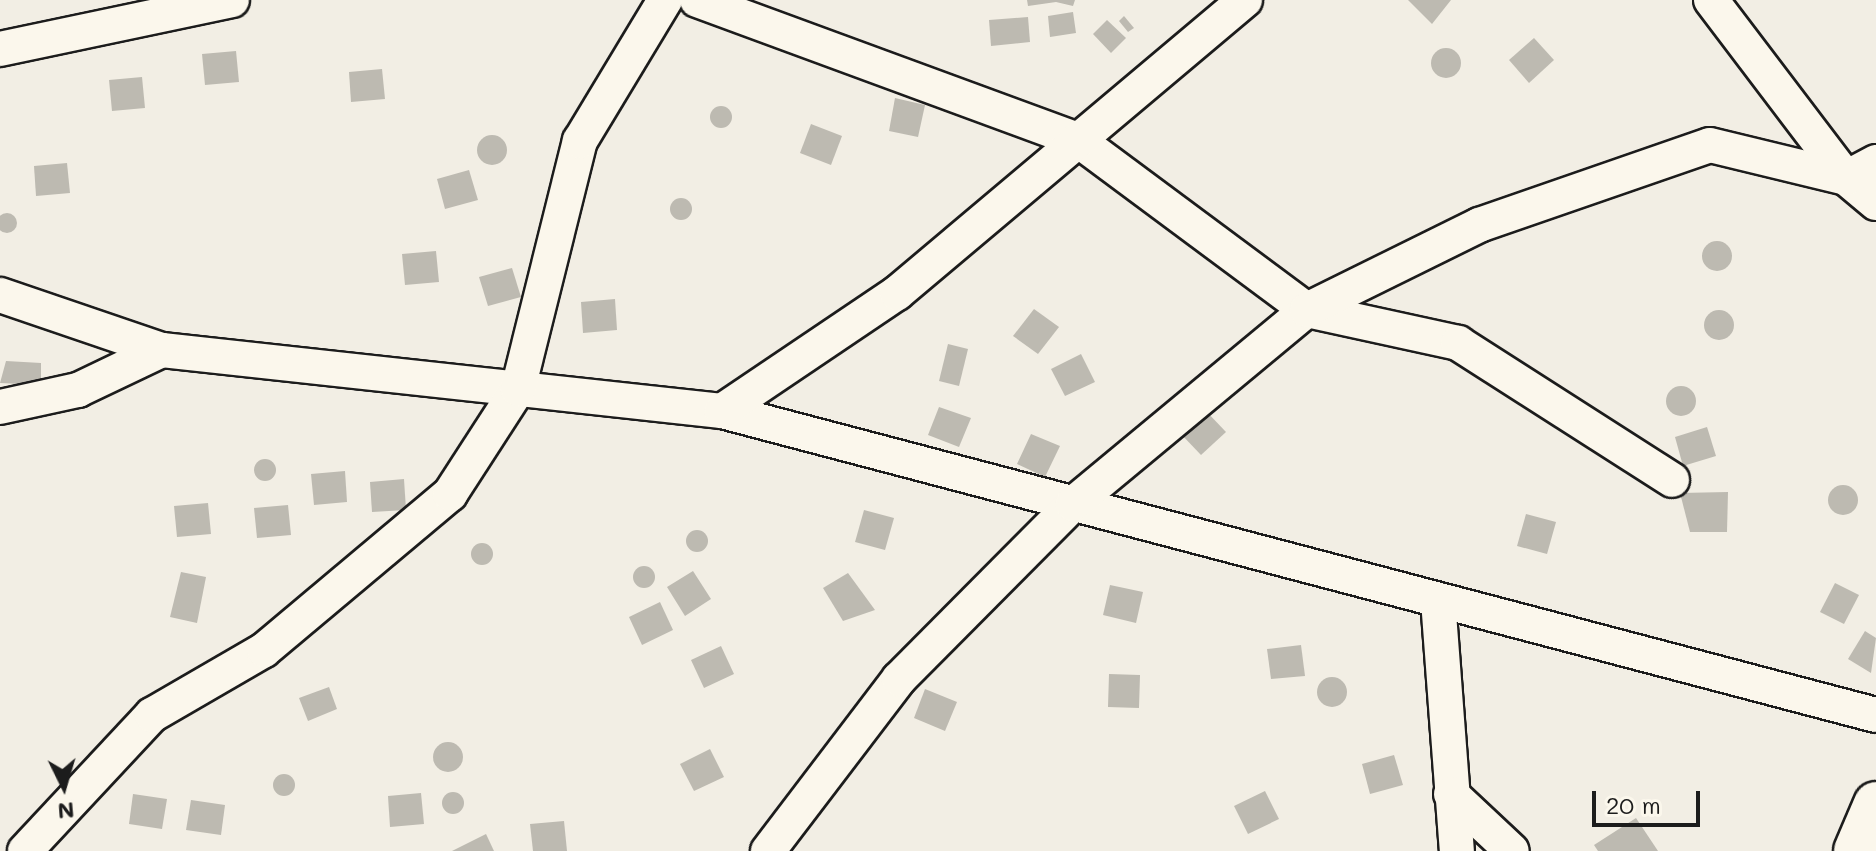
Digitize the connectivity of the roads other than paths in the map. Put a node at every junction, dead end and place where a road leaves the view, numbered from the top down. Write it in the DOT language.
graph roads {
  1 [pos="232,0"];
  2 [pos="665,0"];
  3 [pos="697,0"];
  4 [pos="1245,0"];
  5 [pos="1711,0"];
  6 [pos="1742,0"];
  7 [pos="0,49"];
  8 [pos="1754,54"];
  9 [pos="1078,140"];
  10 [pos="1876,162"];
  11 [pos="1846,178"];
  12 [pos="1876,203"];
  13 [pos="0,295"];
  14 [pos="1307,310"];
  15 [pos="162,350"];
  16 [pos="518,389"];
  17 [pos="0,407"];
  18 [pos="722,411"];
  19 [pos="1672,480"];
  20 [pos="1073,504"];
  21 [pos="1438,600"];
  22 [pos="1876,715"];
  23 [pos="1451,794"];
  24 [pos="1876,804"];
  25 [pos="25,851"];
  26 [pos="768,851"];
  27 [pos="1457,851"];
  28 [pos="1512,851"];
  29 [pos="1856,851"];
  1 -- 7 [label="street"];
  2 -- 16 [label="street"];
  3 -- 9 [label="street"];
  4 -- 9 [label="street"];
  5 -- 8 [label="street"];
  6 -- 8 [label="street"];
  8 -- 11 [label="street"];
  9 -- 14 [label="street"];
  9 -- 18 [label="street"];
  10 -- 11 [label="street"];
  11 -- 12 [label="street"];
  11 -- 14 [label="street"];
  13 -- 15 [label="street"];
  14 -- 19 [label="street"];
  14 -- 20 [label="street"];
  15 -- 16 [label="street"];
  15 -- 17 [label="street"];
  16 -- 18 [label="street"];
  16 -- 25 [label="street"];
  18 -- 20 [label="street"];
  20 -- 21 [label="street"];
  20 -- 26 [label="street"];
  21 -- 22 [label="street"];
  21 -- 23 [label="street"];
  23 -- 27 [label="street"];
  23 -- 28 [label="street"];
  24 -- 29 [label="street"];
}
